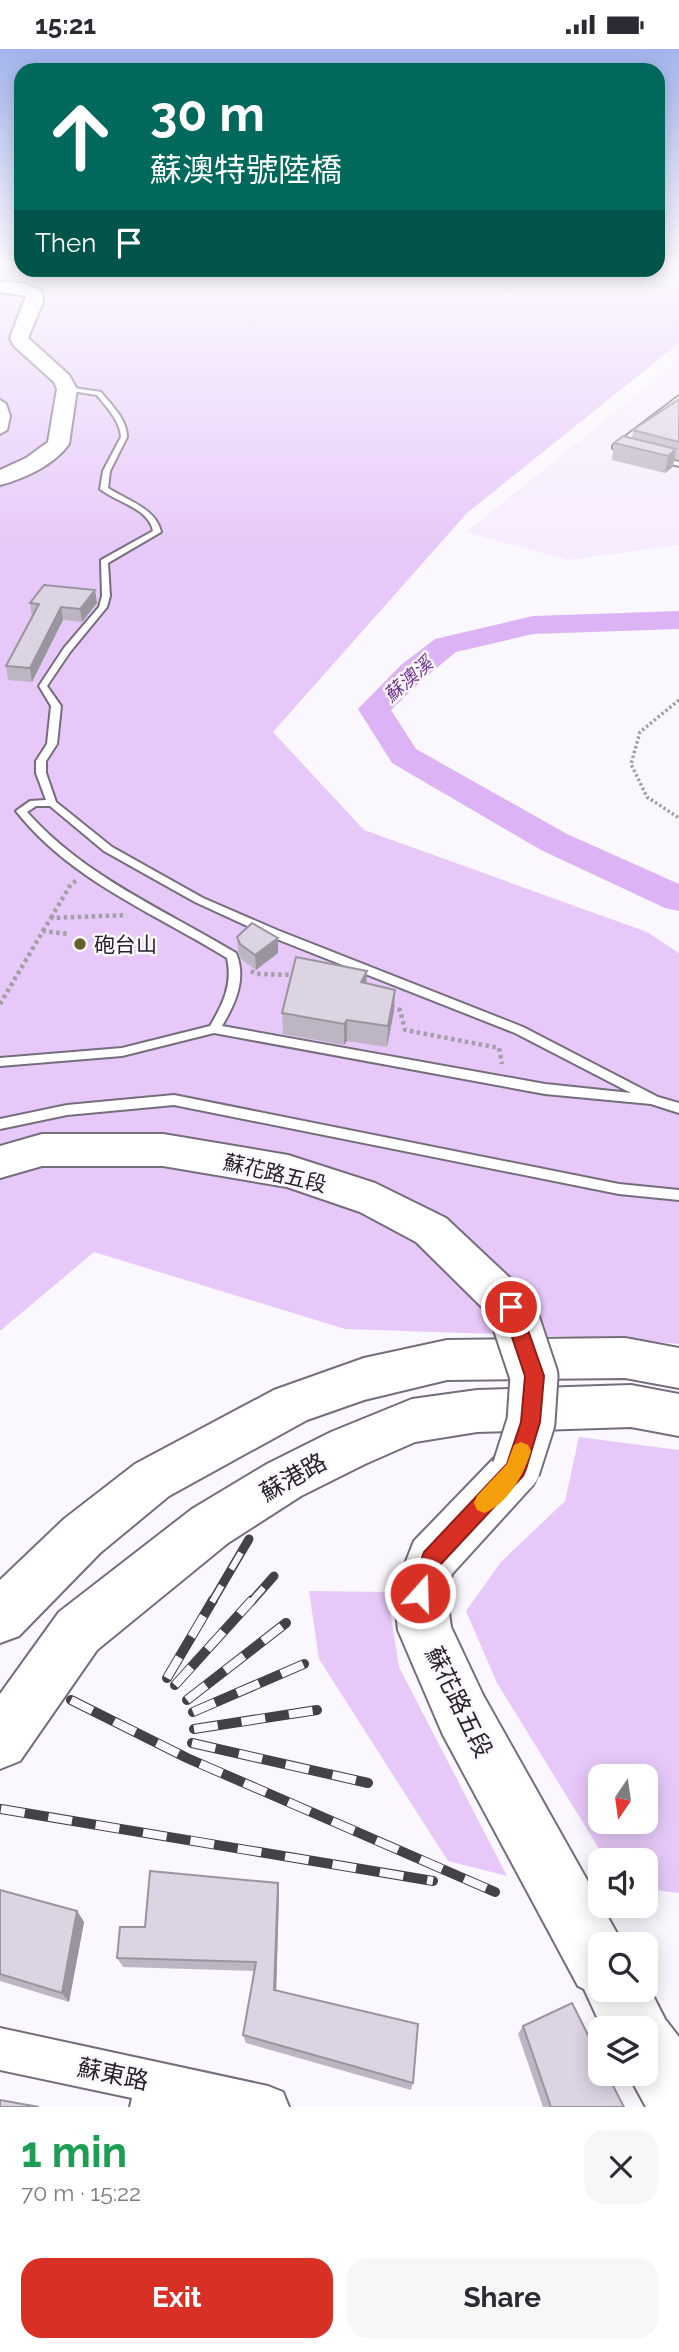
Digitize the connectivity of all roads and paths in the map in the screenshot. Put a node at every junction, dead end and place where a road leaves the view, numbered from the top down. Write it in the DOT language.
graph roads {
  1 [pos="38,359"];
  2 [pos="67,389"];
  3 [pos="679,398"];
  4 [pos="0,404"];
  5 [pos="0,430"];
  6 [pos="626,451"];
  7 [pos="653,458"];
  8 [pos="679,464"];
  9 [pos="0,478"];
  10 [pos="679,700"];
  11 [pos="52,803"];
  12 [pos="679,818"];
  13 [pos="92,873"];
  14 [pos="155,911"];
  15 [pos="51,918"];
  16 [pos="43,931"];
  17 [pos="69,934"];
  18 [pos="234,962"];
  19 [pos="295,975"];
  20 [pos="0,1004"];
  21 [pos="382,1005"];
  22 [pos="214,1029"];
  23 [pos="0,1062"];
  24 [pos="502,1065"];
  25 [pos="654,1100"];
  26 [pos="679,1108"];
  27 [pos="0,1124"];
  28 [pos="0,1162"];
  29 [pos="679,1195"];
  30 [pos="679,1368"];
  31 [pos="679,1415"];
  32 [pos="0,1617"];
  33 [pos="0,1741"];
  34 [pos="588,1943"];
  35 [pos="0,2049"];
  36 [pos="658,2064"];
  37 [pos="154,2095"];
  38 [pos="679,2100"];
  39 [pos="268,2107"];
  1 -- 2 [label="main road"];
  2 -- 9 [label="main road"];
  2 -- 11 [label="lane"];
  3 -- 6 [label="lane"];
  4 -- 5 [label="street"];
  7 -- 8 [label="lane"];
  10 -- 12 [label="path"];
  11 -- 13 [label="lane"];
  11 -- 25 [label="lane"];
  13 -- 14 [label="lane"];
  13 -- 15 [label="path"];
  14 -- 15 [label="path"];
  14 -- 18 [label="lane"];
  15 -- 16 [label="path"];
  16 -- 17 [label="path"];
  16 -- 20 [label="path"];
  18 -- 19 [label="path"];
  18 -- 22 [label="lane"];
  21 -- 24 [label="path"];
  22 -- 23 [label="lane"];
  22 -- 25 [label="lane"];
  25 -- 26 [label="lane"];
  27 -- 29 [label="lane"];
  28 -- 34 [label="main road, 蘇花路五段, bridge"];
  30 -- 32 [label="main road"];
  31 -- 33 [label="main road, 蘇港路"];
  35 -- 37 [label="street, 蘇東路"];
  36 -- 38 [label="main road"];
  37 -- 39 [label="street, 蘇東路"];
}
